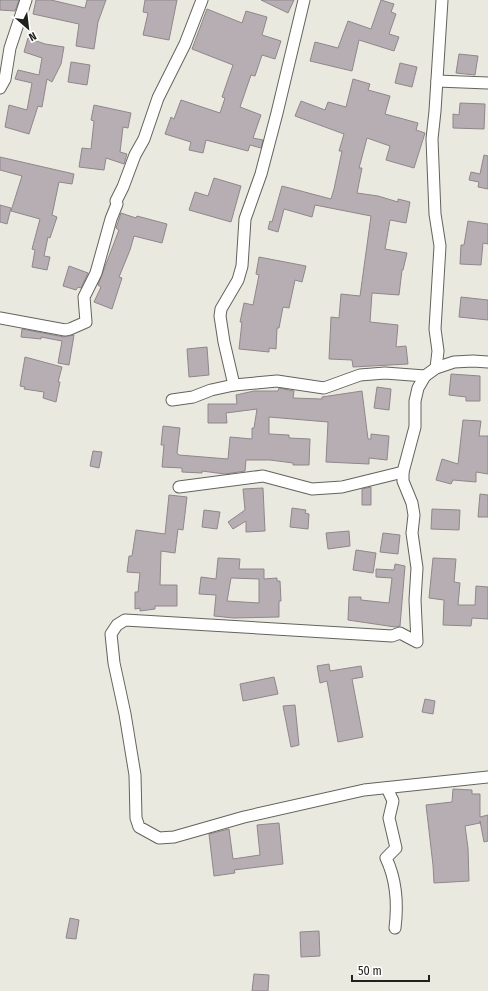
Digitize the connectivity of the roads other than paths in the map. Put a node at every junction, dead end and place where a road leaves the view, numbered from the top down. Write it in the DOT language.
graph roads {
  1 [pos="26,0"];
  2 [pos="202,0"];
  3 [pos="304,0"];
  4 [pos="442,0"];
  5 [pos="437,81"];
  6 [pos="488,83"];
  7 [pos="0,88"];
  8 [pos="0,318"];
  9 [pos="438,351"];
  10 [pos="454,362"];
  11 [pos="488,362"];
  12 [pos="436,368"];
  13 [pos="425,376"];
  14 [pos="234,385"];
  15 [pos="172,400"];
  16 [pos="403,472"];
  17 [pos="179,487"];
  18 [pos="488,777"];
  19 [pos="387,788"];
  20 [pos="395,928"];
  1 -- 7 [label="street"];
  2 -- 8 [label="street"];
  3 -- 14 [label="street"];
  4 -- 5 [label="street"];
  5 -- 6 [label="street"];
  5 -- 9 [label="street"];
  9 -- 10 [label="street"];
  9 -- 12 [label="street"];
  10 -- 11 [label="street"];
  10 -- 12 [label="street"];
  12 -- 13 [label="street"];
  13 -- 14 [label="street"];
  13 -- 16 [label="street"];
  14 -- 15 [label="street"];
  16 -- 17 [label="street"];
  16 -- 19 [label="street"];
  18 -- 19 [label="street"];
  19 -- 20 [label="street"];
}
